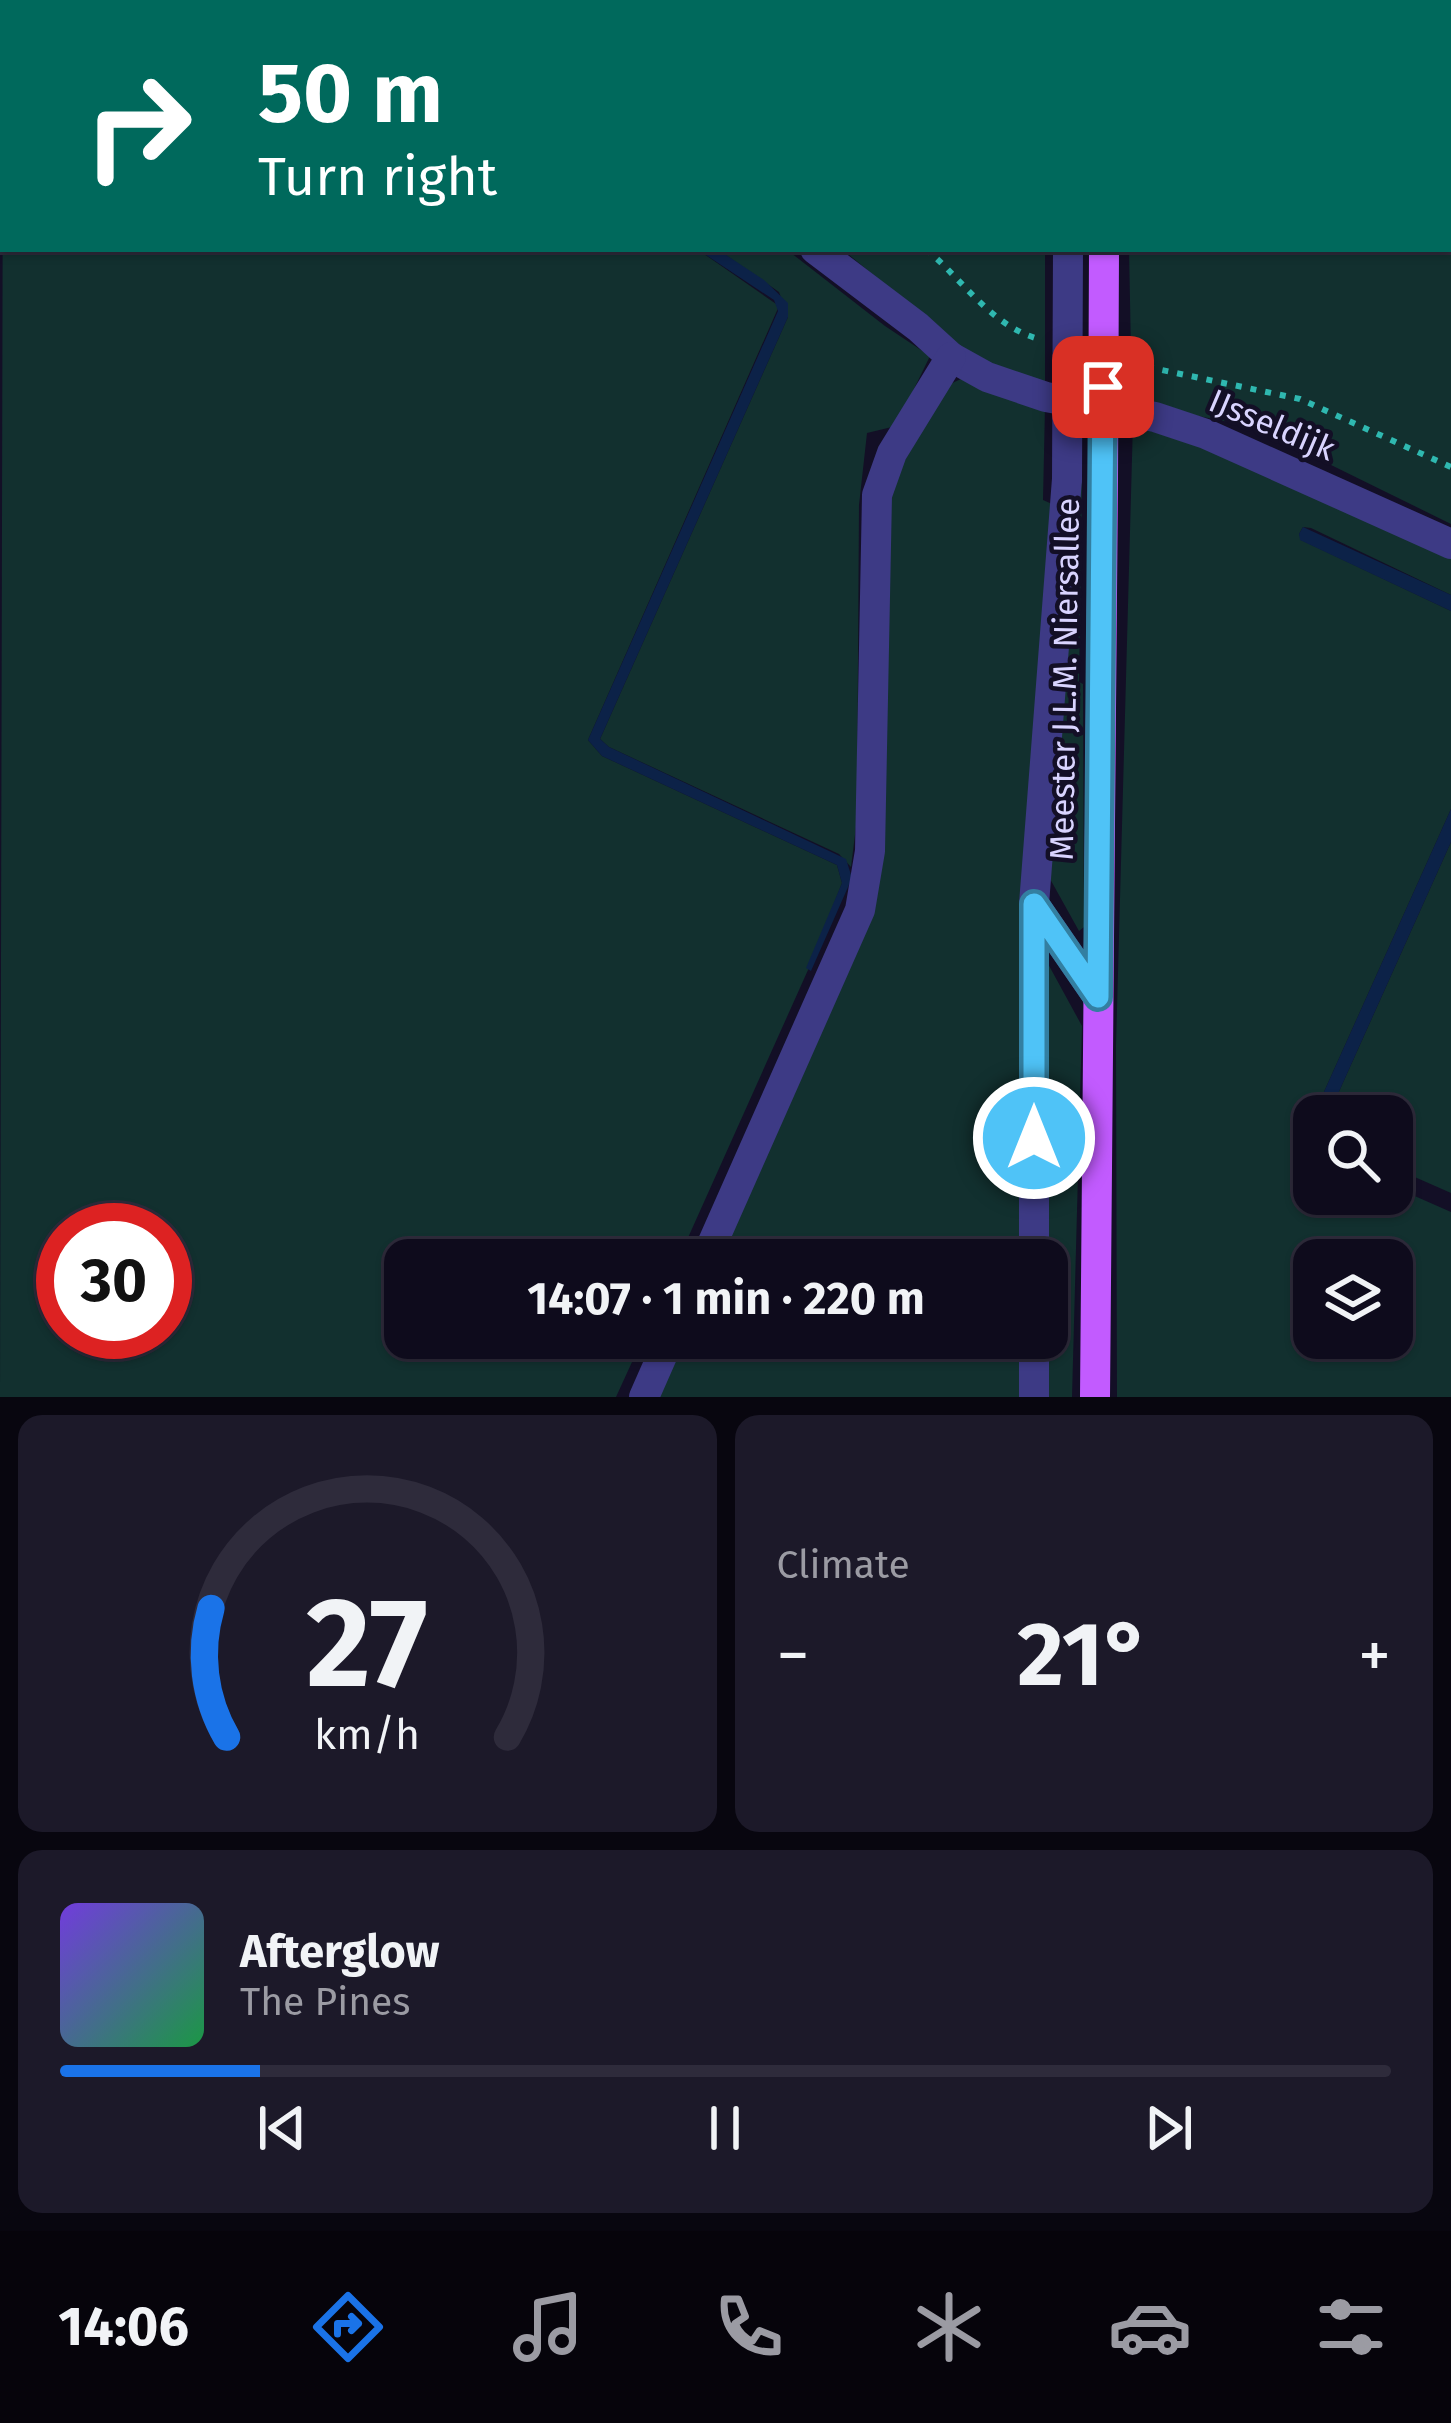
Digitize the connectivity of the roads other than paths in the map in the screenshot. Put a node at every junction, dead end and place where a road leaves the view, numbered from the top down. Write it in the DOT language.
graph roads {
  1 [pos="818,252"];
  2 [pos="1068,252"];
  3 [pos="1104,252"];
  4 [pos="950,357"];
  5 [pos="1451,544"];
  6 [pos="1034,904"];
  7 [pos="1098,997"];
  8 [pos="714,1239"];
  9 [pos="1034,1239"];
  10 [pos="661,1359"];
  11 [pos="1034,1359"];
  12 [pos="644,1397"];
  13 [pos="1034,1397"];
  14 [pos="1095,1397"];
  1 -- 4 [label="street, IJsseldijk"];
  2 -- 6 [label="street, Meester J.L.M. Niersallee, bridge"];
  3 -- 7 [label="main road, Meester J.L.M. Niersallee, bridge"];
  4 -- 5 [label="street, IJsseldijk"];
  4 -- 8 [label="street"];
  6 -- 7 [label="street"];
  6 -- 9 [label="street, Meester J.L.M. Niersallee"];
  7 -- 14 [label="main road, Meester J.L.M. Niersallee"];
  10 -- 12 [label="street"];
  11 -- 13 [label="street"];
}
